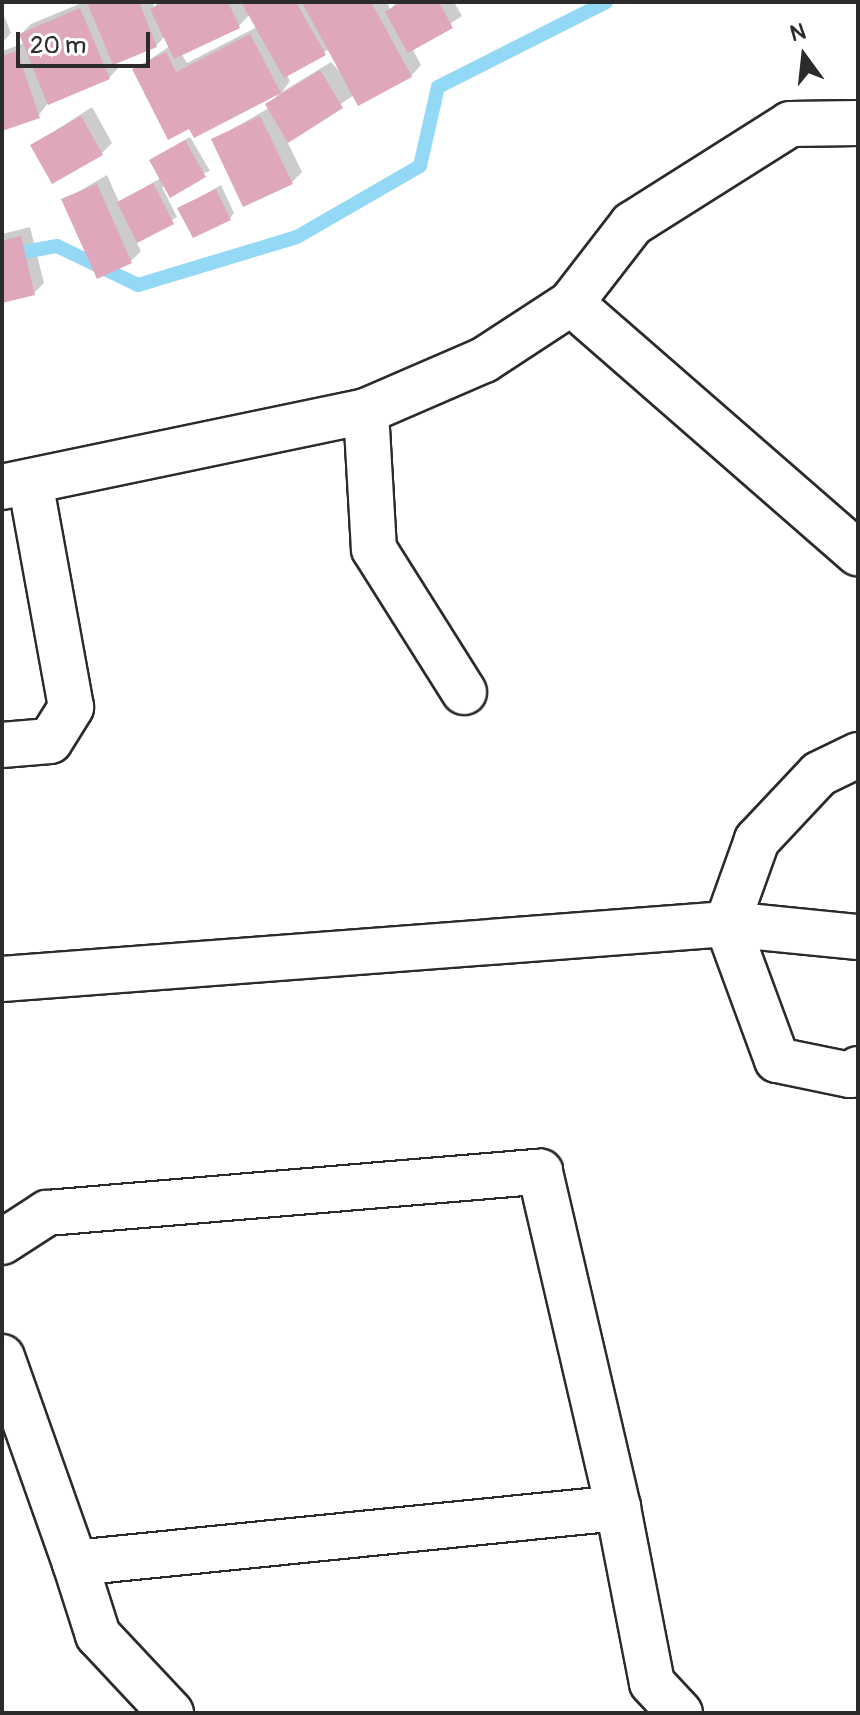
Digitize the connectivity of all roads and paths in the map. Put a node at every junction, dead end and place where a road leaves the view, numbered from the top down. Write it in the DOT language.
graph roads {
  1 [pos="858,123"];
  2 [pos="571,303"];
  3 [pos="366,411"];
  4 [pos="16,485"];
  5 [pos="858,553"];
  6 [pos="464,692"];
  7 [pos="2,745"];
  8 [pos="858,755"];
  9 [pos="727,924"];
  10 [pos="858,937"];
  11 [pos="2,979"];
  12 [pos="855,1083"];
  13 [pos="2,1242"];
  14 [pos="2,1357"];
  15 [pos="618,1508"];
  16 [pos="75,1563"];
  17 [pos="171,1713"];
  18 [pos="680,1713"];
  1 -- 2 [label="street"];
  2 -- 3 [label="street"];
  2 -- 5 [label="street"];
  3 -- 4 [label="street"];
  3 -- 6 [label="street"];
  4 -- 7 [label="street"];
  8 -- 9 [label="street"];
  9 -- 10 [label="street"];
  9 -- 11 [label="street"];
  9 -- 12 [label="street"];
  13 -- 15 [label="street"];
  14 -- 16 [label="street"];
  15 -- 16 [label="street"];
  15 -- 18 [label="street"];
  16 -- 17 [label="street"];
}
